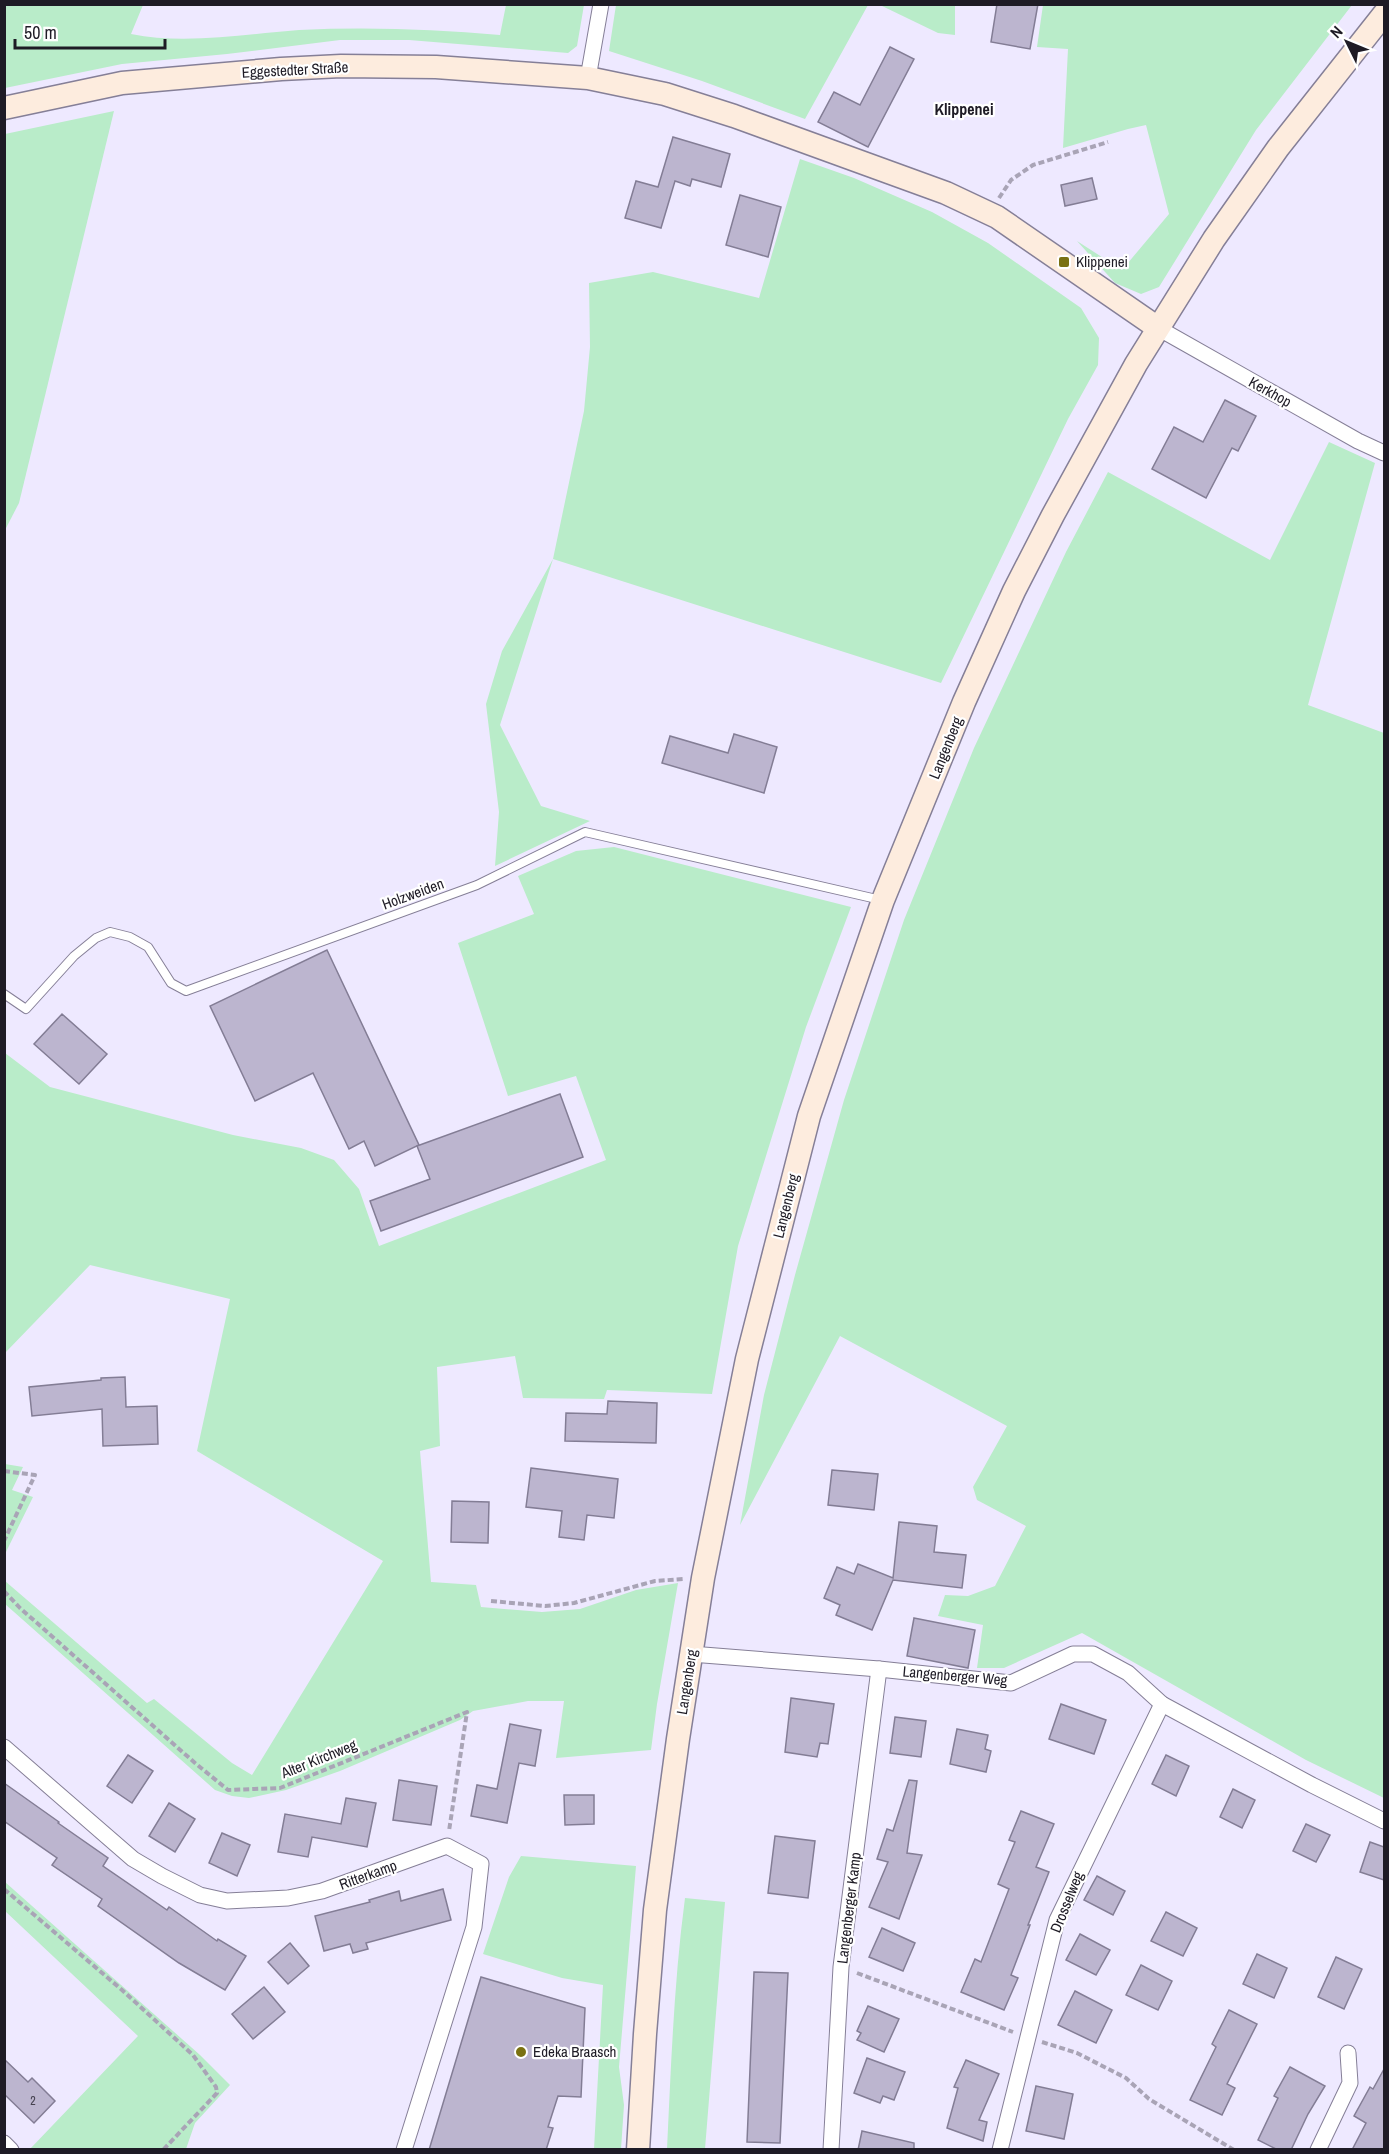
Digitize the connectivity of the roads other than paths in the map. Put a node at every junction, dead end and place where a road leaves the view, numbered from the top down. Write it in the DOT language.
graph roads {
  1 [pos="601,4"];
  2 [pos="1384,14"];
  3 [pos="588,78"];
  4 [pos="4,108"];
  5 [pos="1158,328"];
  6 [pos="1384,453"];
  7 [pos="883,900"];
  8 [pos="4,994"];
  9 [pos="691,1654"];
  10 [pos="879,1669"];
  11 [pos="1162,1704"];
  12 [pos="4,1747"];
  13 [pos="1384,1821"];
  14 [pos="1348,2053"];
  15 [pos="4,2143"];
  16 [pos="11,2150"];
  17 [pos="404,2150"];
  18 [pos="638,2150"];
  19 [pos="831,2150"];
  20 [pos="1000,2150"];
  21 [pos="1318,2150"];
  1 -- 3 [label="street"];
  2 -- 5 [label="main road, Langenberg"];
  3 -- 4 [label="main road, Eggestedter Straße"];
  3 -- 5 [label="main road"];
  5 -- 6 [label="street, Kerkhop"];
  5 -- 7 [label="main road, Langenberg"];
  7 -- 8 [label="lane, Holzweiden"];
  7 -- 9 [label="main road, Langenberg"];
  9 -- 10 [label="street, Langenberger Weg"];
  9 -- 18 [label="main road, Langenberg"];
  10 -- 11 [label="street, Langenberger Weg"];
  10 -- 19 [label="street, Langenberger Kamp"];
  11 -- 13 [label="street, Langenberger Weg"];
  11 -- 20 [label="street, Drosselweg"];
  12 -- 17 [label="street, Ritterkamp"];
  14 -- 21 [label="street"];
  15 -- 16 [label="street"];
}
